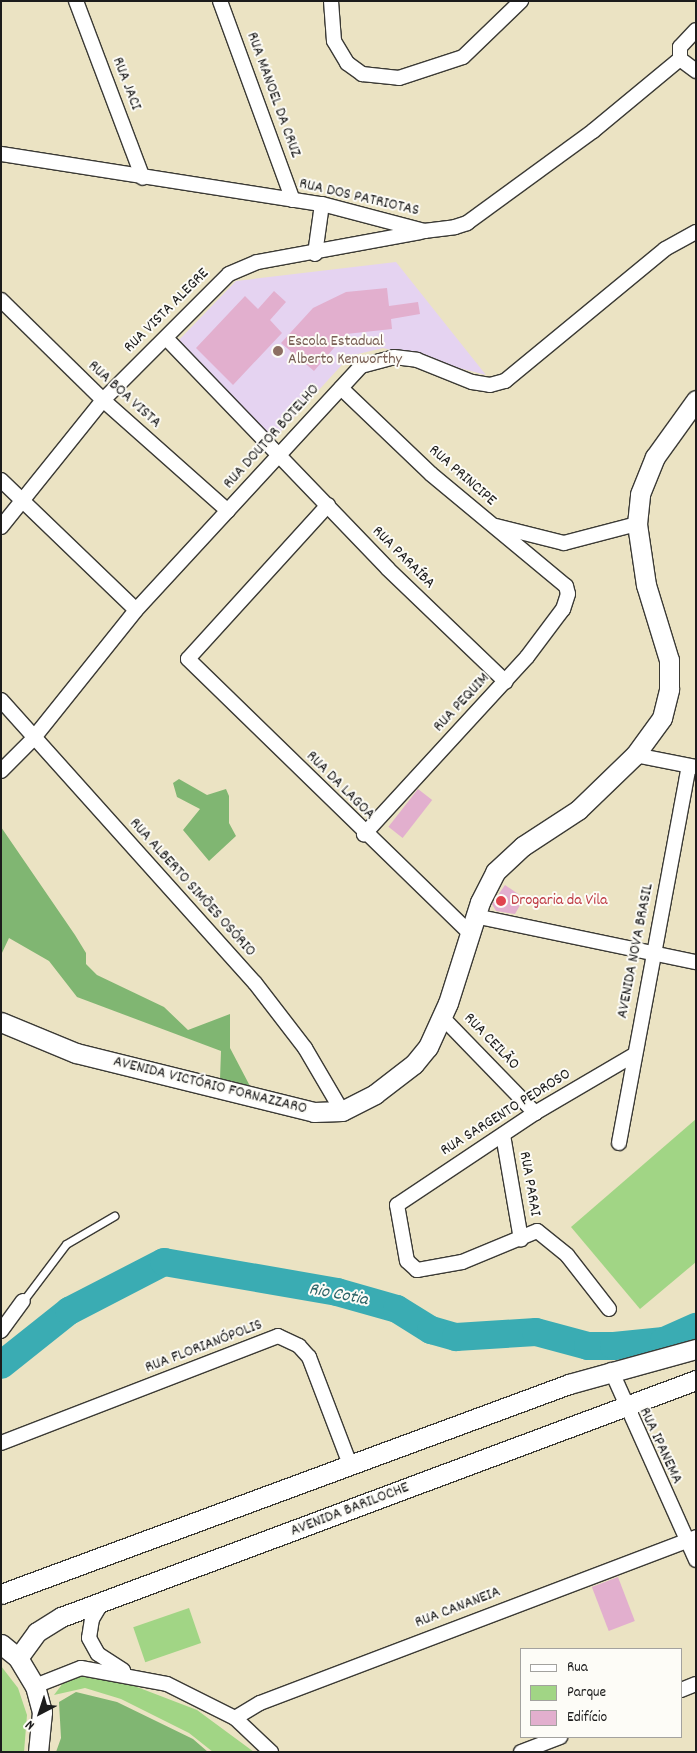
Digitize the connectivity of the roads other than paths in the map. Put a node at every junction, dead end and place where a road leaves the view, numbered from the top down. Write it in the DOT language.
graph roads {
  1 [pos="76,1"];
  2 [pos="220,1"];
  3 [pos="331,1"];
  4 [pos="521,1"];
  5 [pos="696,30"];
  6 [pos="680,59"];
  7 [pos="696,71"];
  8 [pos="1,154"];
  9 [pos="143,178"];
  10 [pos="293,200"];
  11 [pos="322,204"];
  12 [pos="424,231"];
  13 [pos="696,232"];
  14 [pos="315,254"];
  15 [pos="1,300"];
  16 [pos="166,338"];
  17 [pos="341,388"];
  18 [pos="103,400"];
  19 [pos="696,400"];
  20 [pos="280,454"];
  21 [pos="1,480"];
  22 [pos="22,499"];
  23 [pos="328,506"];
  24 [pos="228,511"];
  25 [pos="637,524"];
  26 [pos="1,526"];
  27 [pos="492,526"];
  28 [pos="566,586"];
  29 [pos="136,610"];
  30 [pos="506,682"];
  31 [pos="1,700"];
  32 [pos="32,740"];
  33 [pos="635,755"];
  34 [pos="692,767"];
  35 [pos="1,771"];
  36 [pos="364,834"];
  37 [pos="473,925"];
  38 [pos="656,954"];
  39 [pos="696,962"];
  40 [pos="442,1016"];
  41 [pos="1,1022"];
  42 [pos="632,1056"];
  43 [pos="342,1111"];
  44 [pos="536,1113"];
  45 [pos="503,1135"];
  46 [pos="619,1143"];
  47 [pos="114,1216"];
  48 [pos="521,1239"];
  49 [pos="23,1301"];
  50 [pos="609,1309"];
  51 [pos="1,1331"];
  52 [pos="696,1348"];
  53 [pos="611,1370"];
  54 [pos="696,1380"];
  55 [pos="623,1407"];
  56 [pos="1,1443"];
  57 [pos="348,1462"];
  58 [pos="690,1539"];
  59 [pos="696,1560"];
  60 [pos="1,1594"];
  61 [pos="101,1604"];
  62 [pos="1,1644"];
  63 [pos="18,1658"];
  64 [pos="130,1674"];
  65 [pos="696,1684"];
  66 [pos="35,1686"];
  67 [pos="682,1690"];
  68 [pos="235,1718"];
  69 [pos="557,1738"];
  70 [pos="38,1752"];
  71 [pos="271,1752"];
  72 [pos="521,1752"];
  1 -- 9 [label="street, RUA JACI"];
  2 -- 10 [label="street, RUA MANOEL DA CRUZ"];
  3 -- 4 [label="street"];
  5 -- 6 [label="street, RUA DOS PATRIOTAS"];
  6 -- 7 [label="street"];
  6 -- 12 [label="street, RUA DOS PATRIOTAS"];
  8 -- 9 [label="street, RUA DOS PATRIOTAS"];
  9 -- 10 [label="street, RUA DOS PATRIOTAS"];
  10 -- 11 [label="street, RUA DOS PATRIOTAS"];
  11 -- 12 [label="street, RUA DOS PATRIOTAS"];
  11 -- 14 [label="street"];
  12 -- 14 [label="street, RUA VISTA ALEGRE"];
  13 -- 17 [label="street, RUA DOUTOR BOTELHO"];
  14 -- 16 [label="street, RUA VISTA ALEGRE"];
  15 -- 18 [label="street, RUA BOA VISTA"];
  16 -- 18 [label="street, RUA VISTA ALEGRE"];
  16 -- 20 [label="street, RUA PARAÍBA"];
  17 -- 20 [label="street, RUA DOUTOR BOTELHO"];
  17 -- 27 [label="street, RUA PRINCIPE"];
  18 -- 22 [label="street, RUA VISTA ALEGRE"];
  18 -- 24 [label="street, RUA BOA VISTA"];
  19 -- 25 [label="main road, AVENIDA VICTÓRIO FORNAZZARO"];
  20 -- 23 [label="street, RUA PARAÍBA"];
  20 -- 24 [label="street, RUA DOUTOR BOTELHO"];
  21 -- 22 [label="street"];
  22 -- 26 [label="street, RUA VISTA ALEGRE"];
  22 -- 29 [label="street"];
  23 -- 30 [label="street, RUA PARAÍBA"];
  23 -- 36 [label="street, RUA DA LAGOA"];
  24 -- 29 [label="street, RUA DOUTOR BOTELHO"];
  25 -- 27 [label="street"];
  25 -- 33 [label="main road, AVENIDA VICTÓRIO FORNAZZARO"];
  27 -- 28 [label="street, RUA PRINCIPE"];
  28 -- 30 [label="street, RUA PEQUIM"];
  29 -- 32 [label="street, RUA DOUTOR BOTELHO"];
  30 -- 36 [label="street, RUA PEQUIM"];
  31 -- 32 [label="street, RUA ALBERTO SIMÕES OSÓRIO"];
  32 -- 35 [label="street, RUA DOUTOR BOTELHO"];
  32 -- 43 [label="street, RUA ALBERTO SIMÕES OSÓRIO"];
  33 -- 34 [label="street"];
  33 -- 37 [label="main road, AVENIDA VICTÓRIO FORNAZZARO"];
  34 -- 38 [label="street, AVENIDA NOVA BRASIL"];
  36 -- 37 [label="street, RUA DA LAGOA"];
  37 -- 38 [label="street"];
  37 -- 40 [label="main road, AVENIDA VICTÓRIO FORNAZZARO"];
  38 -- 39 [label="street"];
  38 -- 42 [label="street, AVENIDA NOVA BRASIL"];
  40 -- 43 [label="main road, AVENIDA VICTÓRIO FORNAZZARO"];
  40 -- 44 [label="street, RUA CEILÃO"];
  41 -- 43 [label="main road, AVENIDA VICTÓRIO FORNAZZARO"];
  42 -- 44 [label="street, RUA SARGENTO PEDROSO"];
  42 -- 46 [label="street, AVENIDA NOVA BRASIL"];
  44 -- 45 [label="street, RUA SARGENTO PEDROSO"];
  45 -- 48 [label="street, RUA PARAI"];
  45 -- 48 [label="street, RUA SARGENTO PEDROSO"];
  47 -- 49 [label="lane"];
  48 -- 50 [label="street"];
  49 -- 51 [label="street"];
  52 -- 53 [label="main road"];
  53 -- 55 [label="street, RUA IPANEMA"];
  53 -- 57 [label="main road"];
  54 -- 55 [label="main road, AVENIDA BARILOCHE"];
  55 -- 58 [label="street, RUA IPANEMA"];
  55 -- 61 [label="main road, AVENIDA BARILOCHE"];
  56 -- 57 [label="street, RUA FLORIANÓPOLIS"];
  57 -- 60 [label="main road"];
  58 -- 59 [label="street, RUA IPANEMA"];
  58 -- 68 [label="street, RUA CANANEIA"];
  61 -- 63 [label="main road, AVENIDA BARILOCHE"];
  61 -- 64 [label="street"];
  62 -- 63 [label="main road"];
  63 -- 66 [label="main road"];
  64 -- 66 [label="street"];
  64 -- 68 [label="street"];
  65 -- 67 [label="street"];
  66 -- 70 [label="main road"];
  68 -- 71 [label="street"];
  69 -- 72 [label="street"];
}
